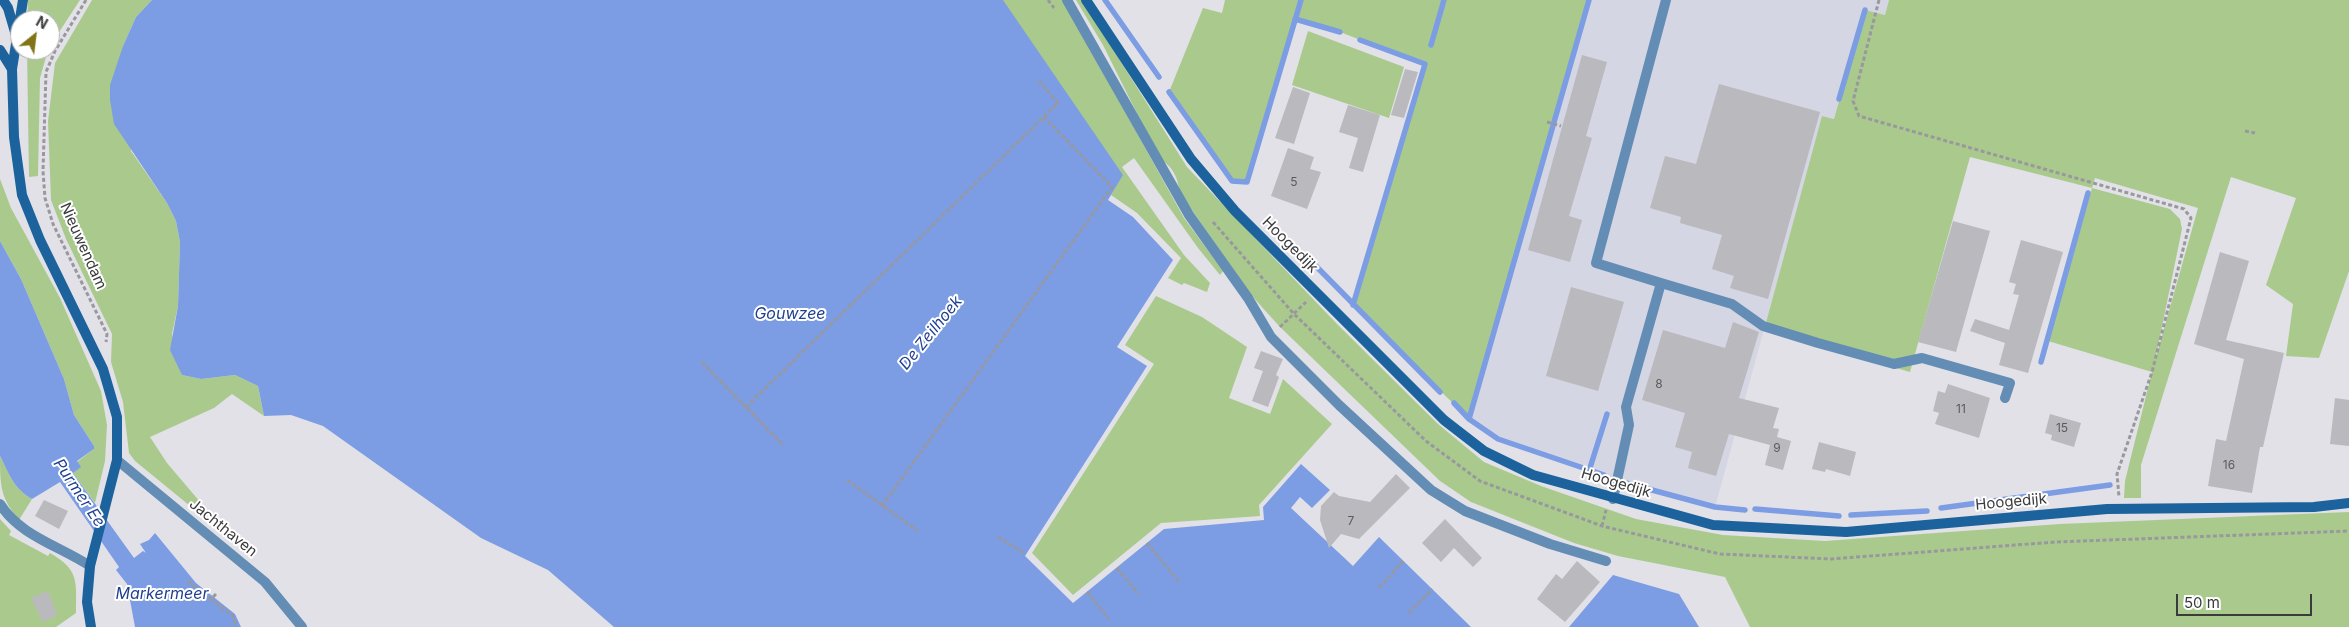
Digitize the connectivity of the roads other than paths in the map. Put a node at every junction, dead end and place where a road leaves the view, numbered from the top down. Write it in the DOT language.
graph roads {
  1 [pos="3,0"];
  2 [pos="1067,0"];
  3 [pos="1086,0"];
  4 [pos="1666,0"];
  5 [pos="10,15"];
  6 [pos="0,50"];
  7 [pos="13,60"];
  8 [pos="12,69"];
  9 [pos="1661,283"];
  10 [pos="2005,398"];
  11 [pos="117,460"];
  12 [pos="1613,499"];
  13 [pos="2349,503"];
  14 [pos="0,504"];
  15 [pos="1606,560"];
  16 [pos="90,566"];
  17 [pos="91,627"];
  18 [pos="302,627"];
  1 -- 5 [label="street"];
  2 -- 15 [label="street"];
  3 -- 12 [label="street, Hoogedijk"];
  4 -- 9 [label="street"];
  6 -- 8 [label="street"];
  7 -- 8 [label="street"];
  8 -- 11 [label="street"];
  9 -- 10 [label="street"];
  9 -- 12 [label="street"];
  11 -- 16 [label="street"];
  11 -- 18 [label="street, Jachthaven"];
  12 -- 13 [label="street, Hoogedijk"];
  14 -- 16 [label="street"];
  16 -- 17 [label="street"];
}
